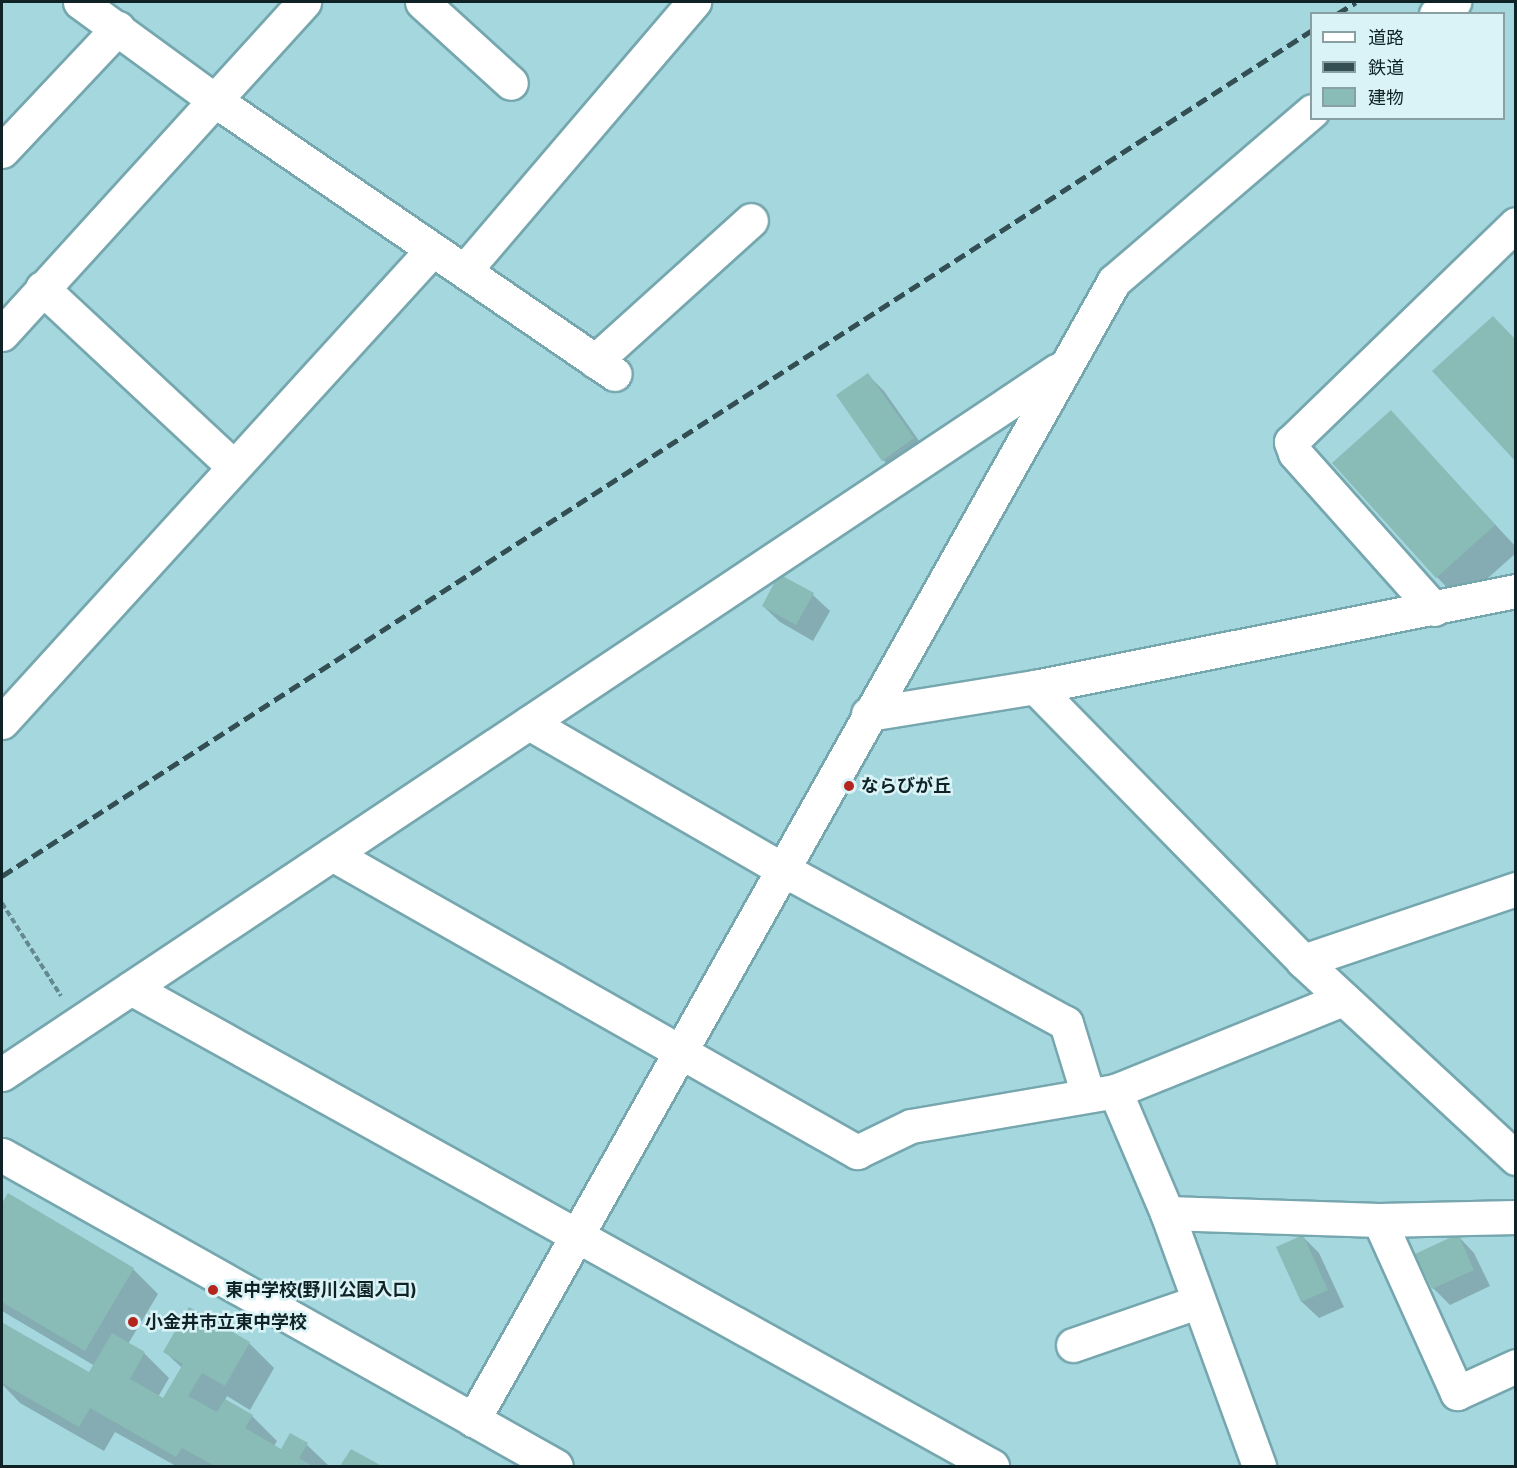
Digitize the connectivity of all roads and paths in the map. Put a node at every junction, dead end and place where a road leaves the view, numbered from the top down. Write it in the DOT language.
graph roads {
  1 [pos="80,2"];
  2 [pos="304,2"];
  3 [pos="423,2"];
  4 [pos="693,2"];
  5 [pos="1454,2"];
  6 [pos="1439,12"];
  7 [pos="118,28"];
  8 [pos="511,83"];
  9 [pos="216,101"];
  10 [pos="1310,112"];
  11 [pos="2,151"];
  12 [pos="751,220"];
  13 [pos="1515,224"];
  14 [pos="432,250"];
  15 [pos="465,270"];
  16 [pos="42,288"];
  17 [pos="2,334"];
  18 [pos="1065,366"];
  19 [pos="234,467"];
  20 [pos="1515,591"];
  21 [pos="1434,609"];
  22 [pos="1035,687"];
  23 [pos="868,714"];
  24 [pos="2,722"];
  25 [pos="529,723"];
  26 [pos="332,854"];
  27 [pos="782,869"];
  28 [pos="1515,889"];
  29 [pos="2,903"];
  30 [pos="1303,961"];
  31 [pos="131,988"];
  32 [pos="1343,999"];
  33 [pos="78,1024"];
  34 [pos="682,1052"];
  35 [pos="2,1074"];
  36 [pos="1101,1093"];
  37 [pos="2,1155"];
  38 [pos="1515,1158"];
  39 [pos="1167,1214"];
  40 [pos="1515,1217"];
  41 [pos="1379,1220"];
  42 [pos="577,1237"];
  43 [pos="1197,1302"];
  44 [pos="1073,1345"];
  45 [pos="1515,1366"];
  46 [pos="473,1420"];
  47 [pos="556,1467"];
  48 [pos="992,1467"];
  49 [pos="1259,1467"];
  1 -- 7 [label="street"];
  2 -- 9 [label="street"];
  3 -- 8 [label="street"];
  4 -- 15 [label="street"];
  5 -- 6 [label="street"];
  7 -- 9 [label="street"];
  7 -- 11 [label="street"];
  9 -- 14 [label="street"];
  9 -- 16 [label="street"];
  10 -- 18 [label="street"];
  12 -- 15 [label="street"];
  13 -- 21 [label="street"];
  14 -- 15 [label="street"];
  14 -- 19 [label="street"];
  16 -- 17 [label="street"];
  16 -- 19 [label="street"];
  18 -- 23 [label="street"];
  18 -- 25 [label="street"];
  19 -- 24 [label="street"];
  20 -- 21 [label="street"];
  21 -- 22 [label="street"];
  22 -- 23 [label="street"];
  22 -- 30 [label="street"];
  23 -- 27 [label="street"];
  25 -- 26 [label="street"];
  25 -- 27 [label="street"];
  26 -- 31 [label="street"];
  26 -- 34 [label="street"];
  27 -- 34 [label="street"];
  27 -- 36 [label="street"];
  28 -- 30 [label="street"];
  29 -- 33 [label="path"];
  30 -- 32 [label="street"];
  31 -- 33 [label="street"];
  31 -- 42 [label="street"];
  32 -- 36 [label="street"];
  32 -- 38 [label="street"];
  33 -- 35 [label="street"];
  34 -- 36 [label="street"];
  34 -- 42 [label="street"];
  36 -- 39 [label="street"];
  37 -- 46 [label="street"];
  39 -- 41 [label="street"];
  39 -- 43 [label="street"];
  40 -- 41 [label="street"];
  41 -- 45 [label="street"];
  42 -- 46 [label="street"];
  42 -- 48 [label="street"];
  43 -- 44 [label="street"];
  43 -- 49 [label="street"];
  46 -- 47 [label="street"];
}
